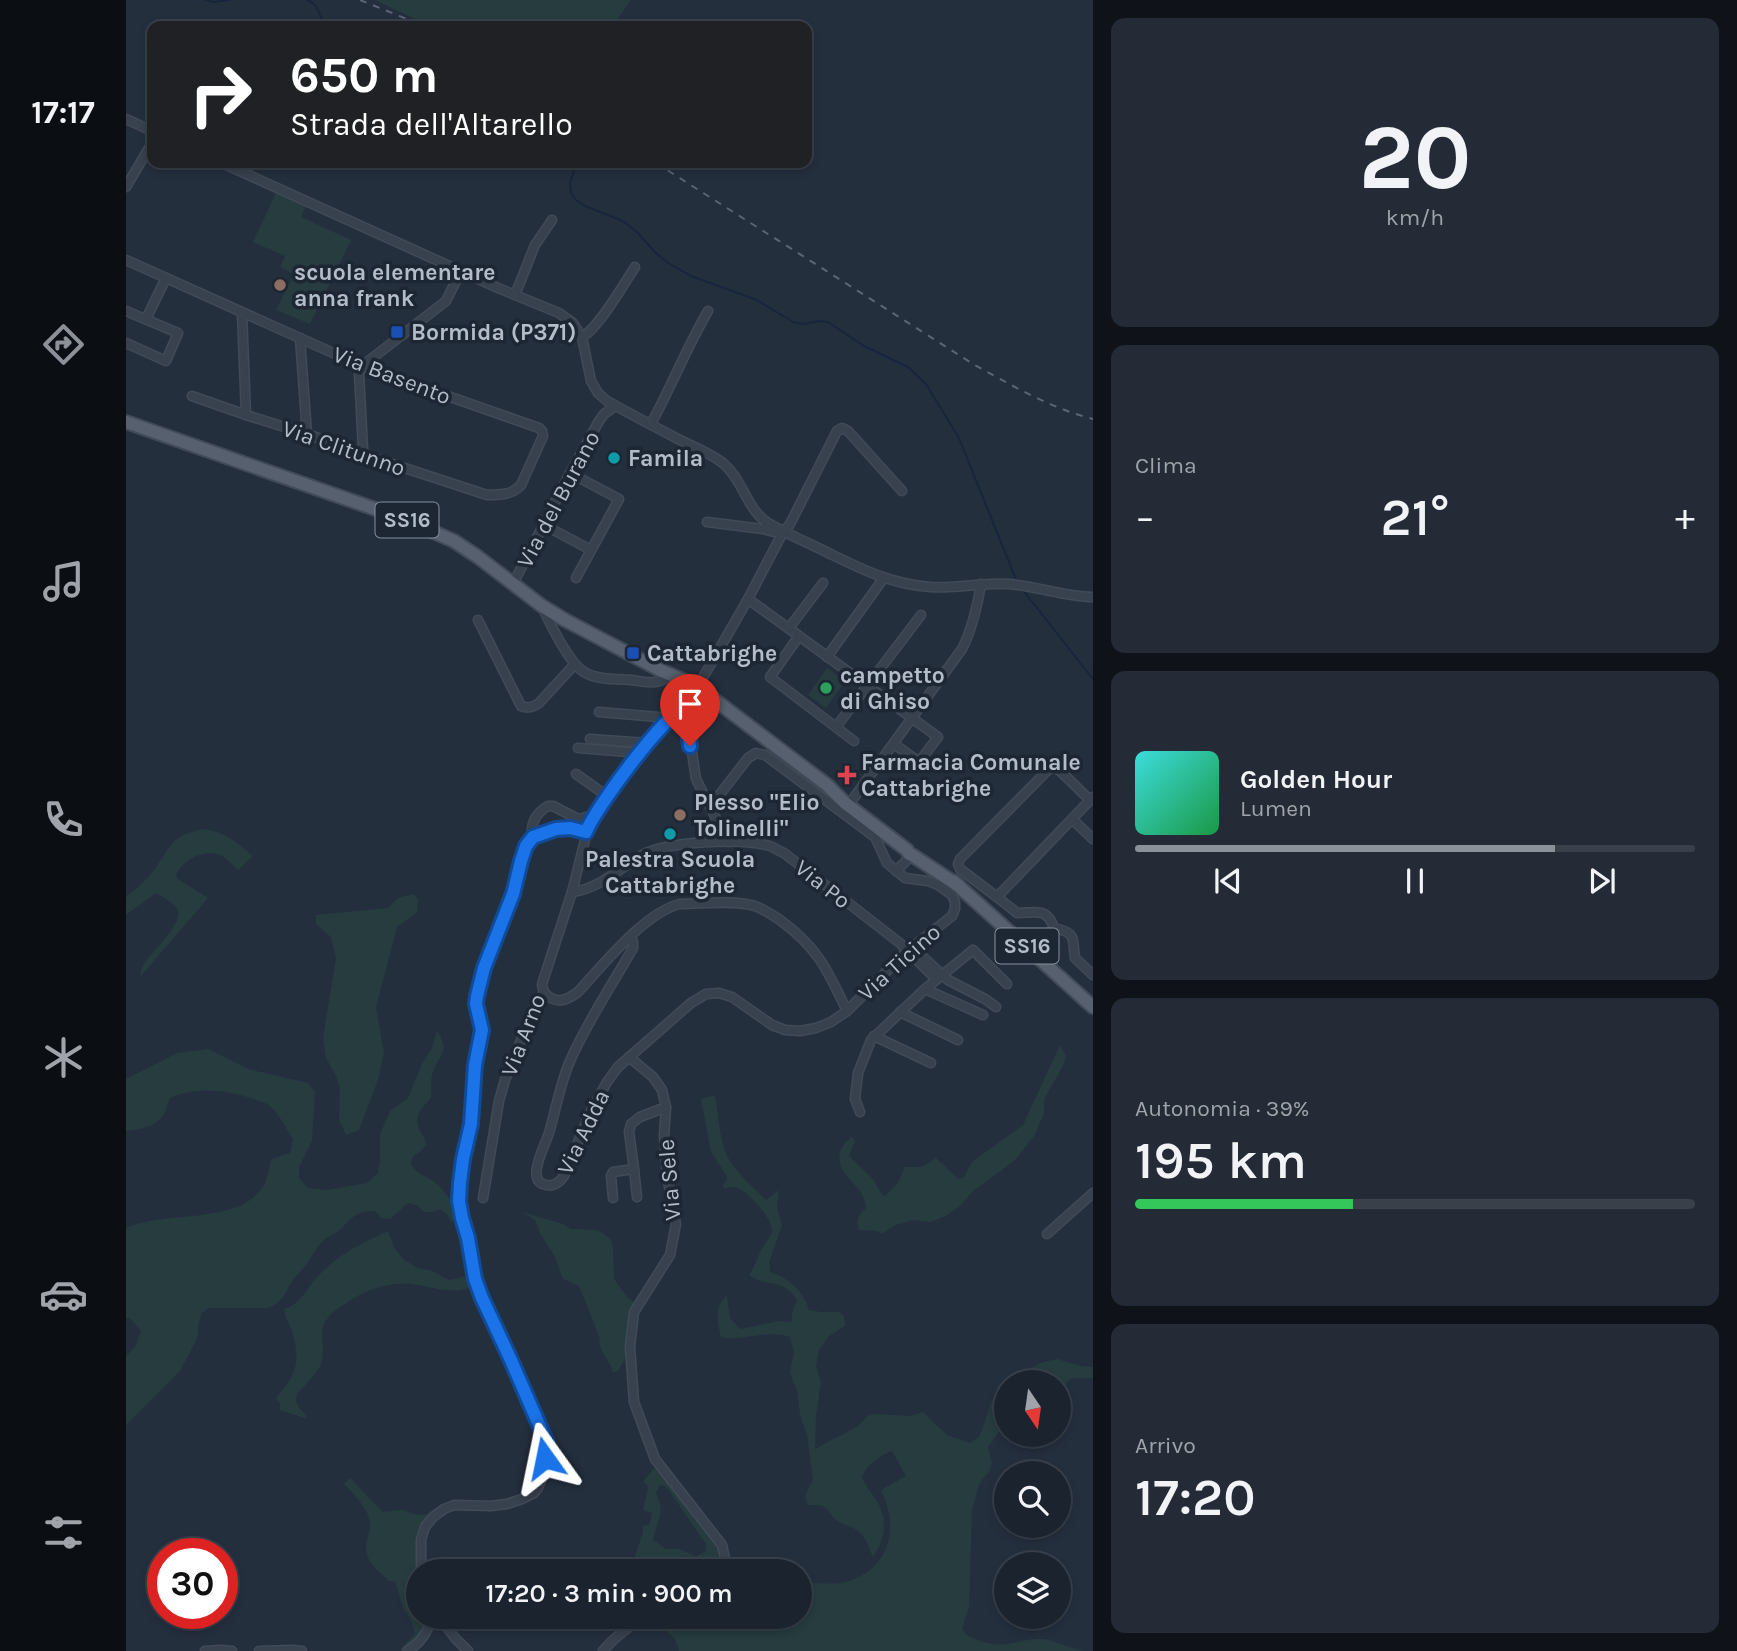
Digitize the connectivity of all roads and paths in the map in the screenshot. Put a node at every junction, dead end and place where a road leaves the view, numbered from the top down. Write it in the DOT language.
graph roads {
  1 [pos="126,119"];
  2 [pos="147,129"];
  3 [pos="147,152"];
  4 [pos="233,168"];
  5 [pos="126,187"];
  6 [pos="552,220"];
  7 [pos="126,260"];
  8 [pos="635,267"];
  9 [pos="461,271"];
  10 [pos="166,278"];
  11 [pos="515,295"];
  12 [pos="126,311"];
  13 [pos="708,311"];
  14 [pos="242,313"];
  15 [pos="146,320"];
  16 [pos="582,337"];
  17 [pos="300,338"];
  18 [pos="126,343"];
  19 [pos="362,366"];
  20 [pos="192,396"];
  21 [pos="611,404"];
  22 [pos="246,415"];
  23 [pos="126,422"];
  24 [pos="651,424"];
  25 [pos="307,434"];
  26 [pos="362,454"];
  27 [pos="570,473"];
  28 [pos="902,491"];
  29 [pos="497,495"];
  30 [pos="707,522"];
  31 [pos="544,526"];
  32 [pos="783,533"];
  33 [pos="591,550"];
  34 [pos="576,578"];
  35 [pos="883,579"];
  36 [pos="823,583"];
  37 [pos="513,584"];
  38 [pos="981,584"];
  39 [pos="1093,597"];
  40 [pos="748,599"];
  41 [pos="542,606"];
  42 [pos="921,615"];
  43 [pos="478,620"];
  44 [pos="789,628"];
  45 [pos="799,636"];
  46 [pos="827,657"];
  47 [pos="575,664"];
  48 [pos="665,674"];
  49 [pos="867,687"];
  50 [pos="693,689"];
  51 [pos="686,706"];
  52 [pos="599,712"];
  53 [pos="670,718"];
  54 [pos="910,718"];
  55 [pos="836,727"];
  56 [pos="590,739"];
  57 [pos="854,741"];
  58 [pos="647,743"];
  59 [pos="894,744"];
  60 [pos="578,748"];
  61 [pos="641,753"];
  62 [pos="576,774"];
  63 [pos="607,796"];
  64 [pos="1092,798"];
  65 [pos="849,799"];
  66 [pos="710,807"];
  67 [pos="594,815"];
  68 [pos="1072,819"];
  69 [pos="586,832"];
  70 [pos="533,837"];
  71 [pos="1093,839"];
  72 [pos="728,842"];
  73 [pos="910,853"];
  74 [pos="896,871"];
  75 [pos="572,892"];
  76 [pos="997,897"];
  77 [pos="1054,928"];
  78 [pos="631,937"];
  79 [pos="910,949"];
  80 [pos="1033,951"];
  81 [pos="1093,975"];
  82 [pos="939,977"];
  83 [pos="1007,984"];
  84 [pos="925,989"];
  85 [pos="544,992"];
  86 [pos="996,1007"];
  87 [pos="1093,1007"];
  88 [pos="847,1011"];
  89 [pos="900,1012"];
  90 [pos="983,1015"];
  91 [pos="874,1036"];
  92 [pos="958,1040"];
  93 [pos="629,1057"];
  94 [pos="931,1063"];
  95 [pos="666,1107"];
  96 [pos="860,1112"];
  97 [pos="634,1169"];
  98 [pos="1093,1193"];
  99 [pos="483,1198"];
  100 [pos="614,1198"];
  101 [pos="638,1198"];
  102 [pos="1047,1234"];
  103 [pos="421,1559"];
  104 [pos="724,1559"];
  105 [pos="429,1629"];
  106 [pos="446,1629"];
  107 [pos="625,1629"];
  108 [pos="205,1651"];
  109 [pos="232,1651"];
  110 [pos="259,1651"];
  111 [pos="302,1651"];
  112 [pos="407,1651"];
  113 [pos="468,1651"];
  114 [pos="603,1651"];
  1 -- 2 [label="street"];
  3 -- 5 [label="street"];
  4 -- 9 [label="street"];
  6 -- 11 [label="street"];
  7 -- 10 [label="street, Via Basento"];
  8 -- 16 [label="street"];
  9 -- 11 [label="street"];
  9 -- 19 [label="street"];
  10 -- 14 [label="street, Via Basento"];
  10 -- 15 [label="street"];
  11 -- 16 [label="street"];
  12 -- 15 [label="street"];
  13 -- 24 [label="street"];
  14 -- 17 [label="street, Via Basento"];
  14 -- 22 [label="street"];
  15 -- 18 [label="street"];
  16 -- 21 [label="street"];
  17 -- 19 [label="street, Via Basento"];
  17 -- 25 [label="street"];
  19 -- 26 [label="street"];
  19 -- 29 [label="street, Via Basento"];
  20 -- 22 [label="street, Via Clitunno"];
  21 -- 24 [label="street"];
  21 -- 27 [label="street, Via del Burano"];
  22 -- 25 [label="street, Via Clitunno"];
  23 -- 37 [label="main road, SS16"];
  24 -- 32 [label="street"];
  25 -- 26 [label="street, Via Clitunno"];
  26 -- 29 [label="street, Via Clitunno"];
  27 -- 31 [label="street, Via del Burano"];
  27 -- 33 [label="street"];
  28 -- 32 [label="street"];
  30 -- 32 [label="street"];
  31 -- 33 [label="street"];
  31 -- 37 [label="street, Via del Burano"];
  32 -- 35 [label="street"];
  32 -- 40 [label="street"];
  33 -- 34 [label="street"];
  35 -- 38 [label="street"];
  35 -- 46 [label="street"];
  36 -- 44 [label="street"];
  37 -- 41 [label="main road, SS16"];
  38 -- 39 [label="street"];
  38 -- 54 [label="street"];
  40 -- 44 [label="street"];
  40 -- 50 [label="street"];
  41 -- 47 [label="street"];
  41 -- 48 [label="main road, SS16"];
  42 -- 49 [label="street"];
  43 -- 47 [label="street"];
  44 -- 45 [label="street"];
  45 -- 46 [label="street"];
  45 -- 55 [label="street"];
  46 -- 49 [label="street"];
  47 -- 48 [label="street"];
  48 -- 50 [label="main road, SS16"];
  49 -- 54 [label="street"];
  49 -- 55 [label="street"];
  50 -- 51 [label="street"];
  50 -- 65 [label="main road, SS16"];
  51 -- 53 [label="street, Via Arno"];
  51 -- 66 [label="street"];
  52 -- 53 [label="street"];
  53 -- 58 [label="street, Via Arno"];
  54 -- 59 [label="street"];
  54 -- 59 [label="street"];
  55 -- 57 [label="street"];
  56 -- 58 [label="street"];
  58 -- 61 [label="street, Via Arno"];
  59 -- 65 [label="street"];
  60 -- 61 [label="street"];
  61 -- 63 [label="street, Via Arno"];
  62 -- 63 [label="street"];
  63 -- 67 [label="street, Via Arno"];
  64 -- 68 [label="street"];
  64 -- 76 [label="street"];
  65 -- 73 [label="main road, SS16"];
  66 -- 72 [label="street"];
  66 -- 74 [label="street"];
  67 -- 69 [label="street, Via Arno"];
  67 -- 70 [label="street"];
  68 -- 71 [label="street"];
  68 -- 76 [label="street"];
  69 -- 70 [label="street"];
  69 -- 75 [label="street, Via Arno"];
  70 -- 103 [label="street"];
  72 -- 75 [label="street, Via Po"];
  72 -- 79 [label="street, Via Po"];
  73 -- 74 [label="street"];
  73 -- 80 [label="main road, SS16"];
  74 -- 79 [label="street, Via Ticino"];
  75 -- 85 [label="street, Via Arno"];
  76 -- 77 [label="street"];
  77 -- 80 [label="street"];
  77 -- 81 [label="street"];
  78 -- 85 [label="street"];
  78 -- 88 [label="street"];
  78 -- 93 [label="street, Via Adda"];
  79 -- 82 [label="street, Via Po"];
  79 -- 88 [label="street, Via Ticino"];
  80 -- 87 [label="main road, SS16"];
  82 -- 83 [label="street"];
  82 -- 84 [label="street"];
  82 -- 86 [label="street, Via Po"];
  84 -- 89 [label="street"];
  84 -- 90 [label="street"];
  85 -- 99 [label="street, Via Arno"];
  88 -- 93 [label="street, Via Adda"];
  89 -- 91 [label="street"];
  89 -- 92 [label="street"];
  91 -- 94 [label="street"];
  91 -- 96 [label="street"];
  93 -- 95 [label="street, Via Sele"];
  95 -- 97 [label="street"];
  95 -- 104 [label="street, Via Sele"];
  97 -- 100 [label="street"];
  97 -- 101 [label="street"];
  98 -- 102 [label="street"];
  105 -- 112 [label="street"];
  106 -- 113 [label="street"];
  107 -- 114 [label="street"];
  108 -- 109 [label="street"];
  110 -- 111 [label="street"];
}
